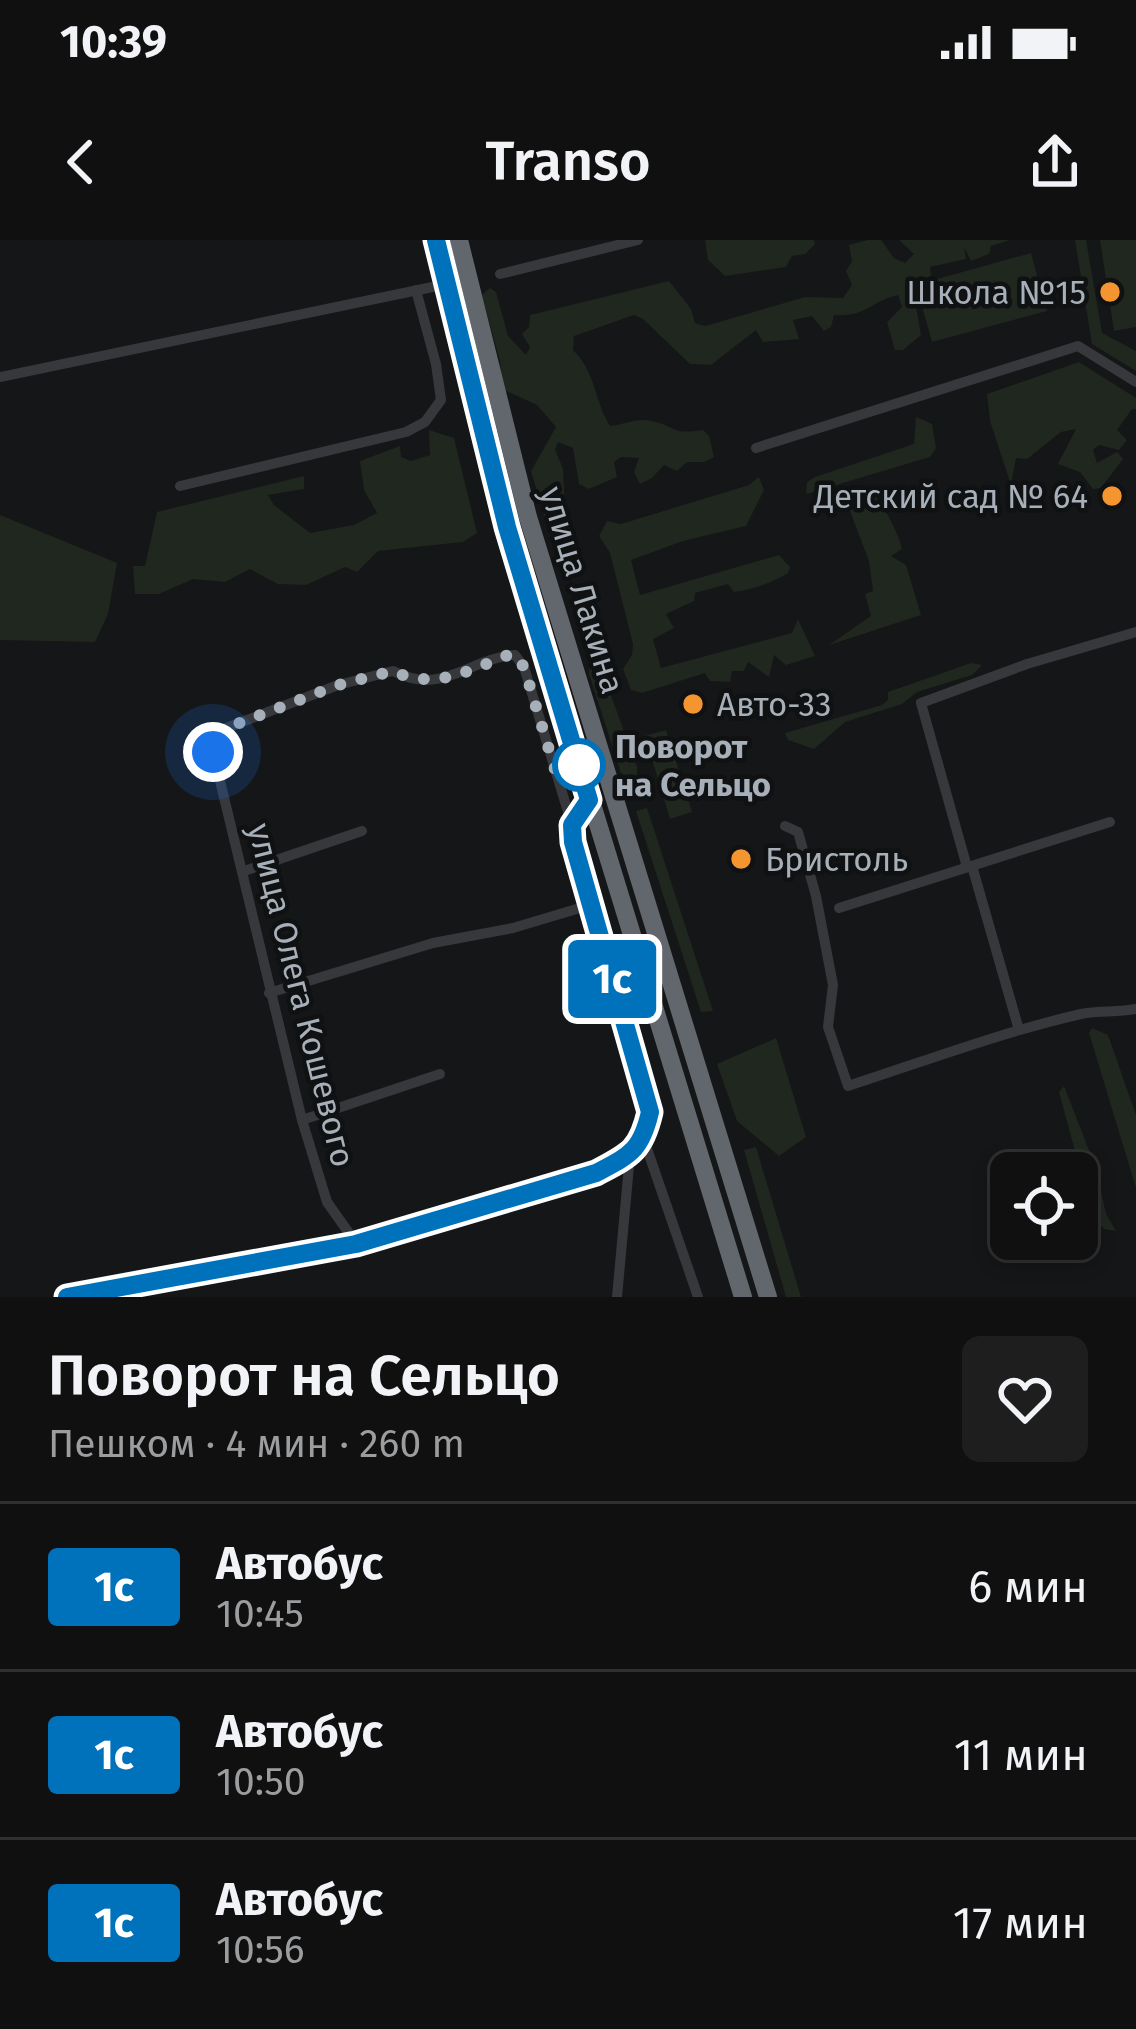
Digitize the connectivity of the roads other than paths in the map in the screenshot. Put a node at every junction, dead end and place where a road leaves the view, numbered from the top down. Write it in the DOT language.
graph roads {
  1 [pos="436,240"];
  2 [pos="459,240"];
  3 [pos="638,240"];
  4 [pos="500,274"];
  5 [pos="447,284"];
  6 [pos="416,290"];
  7 [pos="0,377"];
  8 [pos="1136,382"];
  9 [pos="756,448"];
  10 [pos="180,486"];
  11 [pos="1136,632"];
  12 [pos="589,800"];
  13 [pos="1110,822"];
  14 [pos="572,825"];
  15 [pos="785,826"];
  16 [pos="362,831"];
  17 [pos="969,867"];
  18 [pos="244,872"];
  19 [pos="590,905"];
  20 [pos="839,908"];
  21 [pos="269,993"];
  22 [pos="1136,1009"];
  23 [pos="1019,1030"];
  24 [pos="440,1074"];
  25 [pos="302,1120"];
  26 [pos="644,1139"];
  27 [pos="630,1155"];
  28 [pos="356,1244"];
  29 [pos="68,1297"];
  30 [pos="617,1297"];
  31 [pos="698,1297"];
  32 [pos="743,1297"];
  33 [pos="768,1297"];
  1 -- 5 [label="highway, улица Лакина"];
  2 -- 33 [label="highway, улица Лакина"];
  3 -- 4 [label="street"];
  5 -- 6 [label="street"];
  5 -- 12 [label="highway, улица Лакина"];
  6 -- 7 [label="street"];
  6 -- 10 [label="street"];
  8 -- 9 [label="street"];
  11 -- 17 [label="street"];
  12 -- 14 [label="street"];
  12 -- 32 [label="highway, улица Лакина"];
  13 -- 17 [label="street"];
  14 -- 18 [label="street, улица Олега Кошевого"];
  14 -- 19 [label="street"];
  15 -- 23 [label="street"];
  16 -- 18 [label="street"];
  17 -- 20 [label="street"];
  17 -- 23 [label="street"];
  18 -- 21 [label="street, улица Олега Кошевого"];
  19 -- 21 [label="street"];
  19 -- 26 [label="street"];
  21 -- 25 [label="street, улица Олега Кошевого"];
  22 -- 23 [label="street"];
  24 -- 25 [label="street"];
  25 -- 28 [label="street, улица Олега Кошевого"];
  26 -- 27 [label="street"];
  26 -- 31 [label="street"];
  27 -- 28 [label="street"];
  27 -- 30 [label="street"];
  28 -- 29 [label="street"];
}
